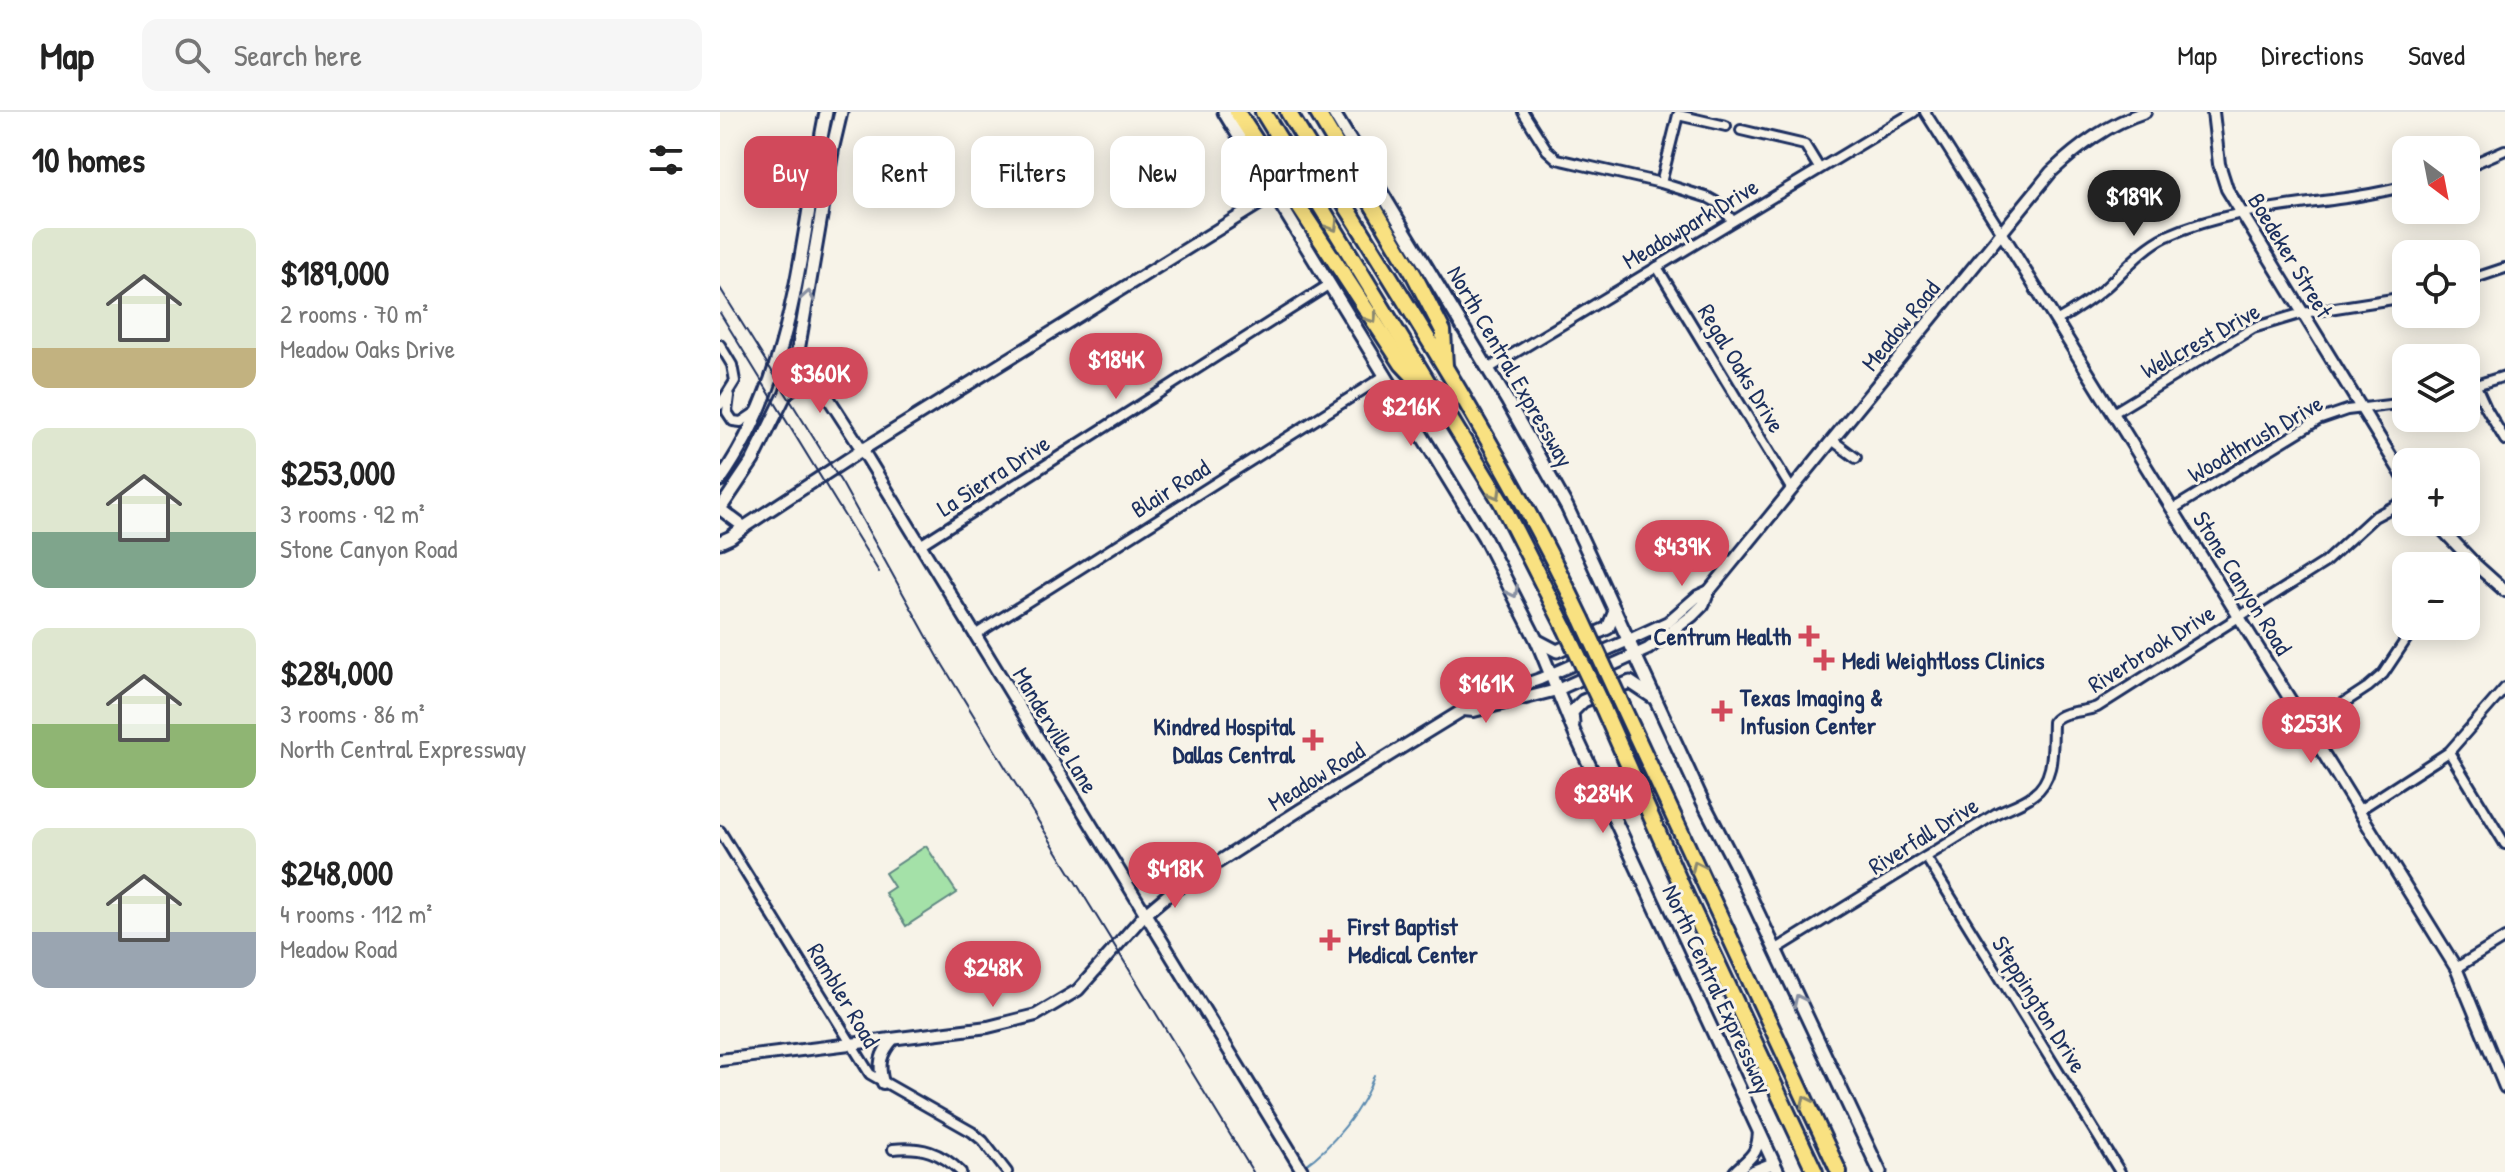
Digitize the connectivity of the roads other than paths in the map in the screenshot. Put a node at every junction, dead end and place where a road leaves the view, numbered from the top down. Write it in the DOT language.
graph roads {
  1 [pos="826,112"];
  2 [pos="841,112"];
  3 [pos="1224,112"];
  4 [pos="1237,112"];
  5 [pos="1263,112"];
  6 [pos="1288,112"];
  7 [pos="1317,112"];
  8 [pos="1333,112"];
  9 [pos="1523,112"];
  10 [pos="1914,112"];
  11 [pos="1925,112"];
  12 [pos="2145,112"];
  13 [pos="2213,112"];
  14 [pos="1726,126"];
  15 [pos="1741,130"];
  16 [pos="822,136"];
  17 [pos="1239,136"];
  18 [pos="2505,150"];
  19 [pos="2480,161"];
  20 [pos="1819,168"];
  21 [pos="1661,183"];
  22 [pos="2392,189"];
  23 [pos="809,208"];
  24 [pos="818,208"];
  25 [pos="1252,208"];
  26 [pos="1284,208"];
  27 [pos="823,209"];
  28 [pos="2241,212"];
  29 [pos="1732,220"];
  30 [pos="2001,232"];
  31 [pos="1657,267"];
  32 [pos="2505,268"];
  33 [pos="2480,276"];
  34 [pos="1330,284"];
  35 [pos="2392,299"];
  36 [pos="792,312"];
  37 [pos="2303,313"];
  38 [pos="2056,321"];
  39 [pos="720,345"];
  40 [pos="798,351"];
  41 [pos="1445,368"];
  42 [pos="1488,369"];
  43 [pos="1386,375"];
  44 [pos="2505,376"];
  45 [pos="2480,384"];
  46 [pos="823,389"];
  47 [pos="729,391"];
  48 [pos="786,393"];
  49 [pos="2480,400"];
  50 [pos="1441,404"];
  51 [pos="720,405"];
  52 [pos="2392,405"];
  53 [pos="760,409"];
  54 [pos="2362,409"];
  55 [pos="2113,413"];
  56 [pos="1832,440"];
  57 [pos="2505,440"];
  58 [pos="862,450"];
  59 [pos="1856,458"];
  60 [pos="2392,458"];
  61 [pos="722,476"];
  62 [pos="1792,490"];
  63 [pos="2392,507"];
  64 [pos="720,509"];
  65 [pos="2173,509"];
  66 [pos="741,529"];
  67 [pos="2448,536"];
  68 [pos="720,542"];
  69 [pos="920,545"];
  70 [pos="2464,552"];
  71 [pos="2480,569"];
  72 [pos="1709,591"];
  73 [pos="2505,591"];
  74 [pos="1615,611"];
  75 [pos="2239,616"];
  76 [pos="975,635"];
  77 [pos="1629,640"];
  78 [pos="2406,640"];
  79 [pos="1537,641"];
  80 [pos="1636,654"];
  81 [pos="1551,674"];
  82 [pos="2505,688"];
  83 [pos="1557,690"];
  84 [pos="1657,701"];
  85 [pos="1463,710"];
  86 [pos="2307,727"];
  87 [pos="2053,730"];
  88 [pos="1575,734"];
  89 [pos="2449,752"];
  90 [pos="2359,810"];
  91 [pos="720,831"];
  92 [pos="2505,844"];
  93 [pos="1926,857"];
  94 [pos="1145,914"];
  95 [pos="2505,938"];
  96 [pos="1775,950"];
  97 [pos="2456,968"];
  98 [pos="893,1039"];
  99 [pos="850,1044"];
  100 [pos="2499,1058"];
  101 [pos="720,1060"];
  102 [pos="883,1083"];
  103 [pos="2505,1087"];
  104 [pos="1759,1131"];
  105 [pos="893,1149"];
  106 [pos="1776,1167"];
  107 [pos="961,1172"];
  108 [pos="1007,1172"];
  109 [pos="1303,1172"];
  110 [pos="1735,1172"];
  111 [pos="1751,1172"];
  112 [pos="1815,1172"];
  113 [pos="1839,1172"];
  114 [pos="1880,1172"];
  115 [pos="2120,1172"];
  1 -- 16 [label="main road"];
  2 -- 27 [label="main road"];
  3 -- 17 [label="main road, North Central Expressway"];
  4 -- 50 [label="highway, one-way"];
  5 -- 50 [label="highway, North Central Expressway, one-way"];
  6 -- 41 [label="highway, North Central Expressway"];
  7 -- 41 [label="highway"];
  8 -- 42 [label="main road, North Central Expressway"];
  9 -- 21 [label="street"];
  10 -- 20 [label="street, Meadowpark Drive"];
  11 -- 30 [label="street, Stone Canyon Road"];
  12 -- 30 [label="street, Meadow Road"];
  13 -- 28 [label="street, Boedeker Street"];
  14 -- 21 [label="street"];
  15 -- 20 [label="street"];
  18 -- 19 [label="street"];
  20 -- 29 [label="street, Meadowpark Drive"];
  21 -- 29 [label="street"];
  22 -- 28 [label="street"];
  23 -- 36 [label="main road"];
  24 -- 27 [label="main road"];
  25 -- 58 [label="street"];
  26 -- 34 [label="main road, North Central Expressway"];
  40 -- 27 [label="main road, one-way"];
  28 -- 37 [label="street, Boedeker Street"];
  28 -- 38 [label="street"];
  29 -- 31 [label="street, Meadowpark Drive"];
  30 -- 38 [label="street, Stone Canyon Road"];
  30 -- 56 [label="street, Meadow Road"];
  31 -- 42 [label="street, Meadowpark Drive"];
  31 -- 62 [label="street, Regal Oaks Drive"];
  32 -- 33 [label="street"];
  34 -- 43 [label="main road, North Central Expressway"];
  34 -- 69 [label="street, La Sierra Drive"];
  35 -- 37 [label="street, Wellcrest Drive"];
  36 -- 40 [label="main road"];
  36 -- 53 [label="main road"];
  37 -- 54 [label="street, Boedeker Street"];
  37 -- 55 [label="street, Wellcrest Drive"];
  38 -- 55 [label="street, Stone Canyon Road"];
  39 -- 47 [label="street"];
  40 -- 46 [label="street, Manderville Lane"];
  40 -- 48 [label="main road"];
  113 -- 41 [label="highway, North Central Expressway, one-way, bridge"];
  42 -- 74 [label="main road, North Central Expressway"];
  43 -- 76 [label="street, Blair Road"];
  43 -- 79 [label="main road, North Central Expressway, one-way"];
  44 -- 45 [label="street"];
  46 -- 48 [label="main road"];
  46 -- 58 [label="street, Manderville Lane"];
  47 -- 51 [label="street"];
  47 -- 53 [label="street"];
  48 -- 64 [label="main road"];
  49 -- 57 [label="street"];
  50 -- 112 [label="highway, North Central Expressway, one-way, bridge"];
  52 -- 54 [label="street, Woodthrush Drive"];
  53 -- 61 [label="main road"];
  54 -- 60 [label="street, Boedeker Street"];
  54 -- 65 [label="street, Woodthrush Drive"];
  55 -- 65 [label="street, Stone Canyon Road"];
  56 -- 59 [label="street"];
  56 -- 62 [label="street, Meadow Road"];
  58 -- 66 [label="street"];
  58 -- 69 [label="street, Manderville Lane"];
  62 -- 72 [label="street, Meadow Road"];
  63 -- 75 [label="street, Riverbrook Drive"];
  64 -- 66 [label="street"];
  65 -- 75 [label="street, Stone Canyon Road"];
  66 -- 68 [label="main road"];
  67 -- 70 [label="street"];
  69 -- 76 [label="street, Manderville Lane"];
  71 -- 73 [label="street"];
  72 -- 77 [label="street, Meadow Road"];
  72 -- 80 [label="street, Meadow Road"];
  74 -- 77 [label="main road, North Central Expressway"];
  74 -- 79 [label="main road"];
  75 -- 86 [label="street, Stone Canyon Road"];
  75 -- 87 [label="street, Riverbrook Drive"];
  76 -- 94 [label="street, Manderville Lane"];
  77 -- 80 [label="main road, North Central Expressway"];
  77 -- 81 [label="street, Meadow Road"];
  78 -- 86 [label="street"];
  79 -- 81 [label="main road, North Central Expressway"];
  80 -- 83 [label="street, Meadow Road"];
  80 -- 84 [label="main road, North Central Expressway"];
  81 -- 83 [label="main road, North Central Expressway"];
  81 -- 85 [label="street, Meadow Road"];
  82 -- 89 [label="street"];
  83 -- 85 [label="street, Meadow Road"];
  83 -- 88 [label="main road, North Central Expressway"];
  84 -- 88 [label="main road"];
  84 -- 96 [label="main road, North Central Expressway"];
  85 -- 94 [label="street, Meadow Road"];
  86 -- 90 [label="street, Stone Canyon Road"];
  87 -- 93 [label="street, Riverfall Drive"];
  88 -- 104 [label="main road, North Central Expressway"];
  89 -- 90 [label="street"];
  89 -- 92 [label="street"];
  90 -- 97 [label="street, Stone Canyon Road"];
  91 -- 99 [label="street, Rambler Road"];
  93 -- 96 [label="street, Riverfall Drive"];
  93 -- 115 [label="street, Steppington Drive"];
  94 -- 98 [label="street, Meadow Road"];
  94 -- 109 [label="street, Manderville Lane"];
  95 -- 97 [label="street"];
  114 -- 96 [label="main road, North Central Expressway, one-way"];
  97 -- 100 [label="street, Stone Canyon Road"];
  98 -- 99 [label="street, Meadow Road"];
  98 -- 102 [label="street"];
  99 -- 101 [label="street, Meadow Road"];
  99 -- 102 [label="street, Rambler Road"];
  100 -- 103 [label="street, Stone Canyon Road"];
  102 -- 108 [label="street, Rambler Road"];
  104 -- 106 [label="main road, North Central Expressway"];
  104 -- 110 [label="street"];
  105 -- 107 [label="street"];
  106 -- 111 [label="street"];
}
